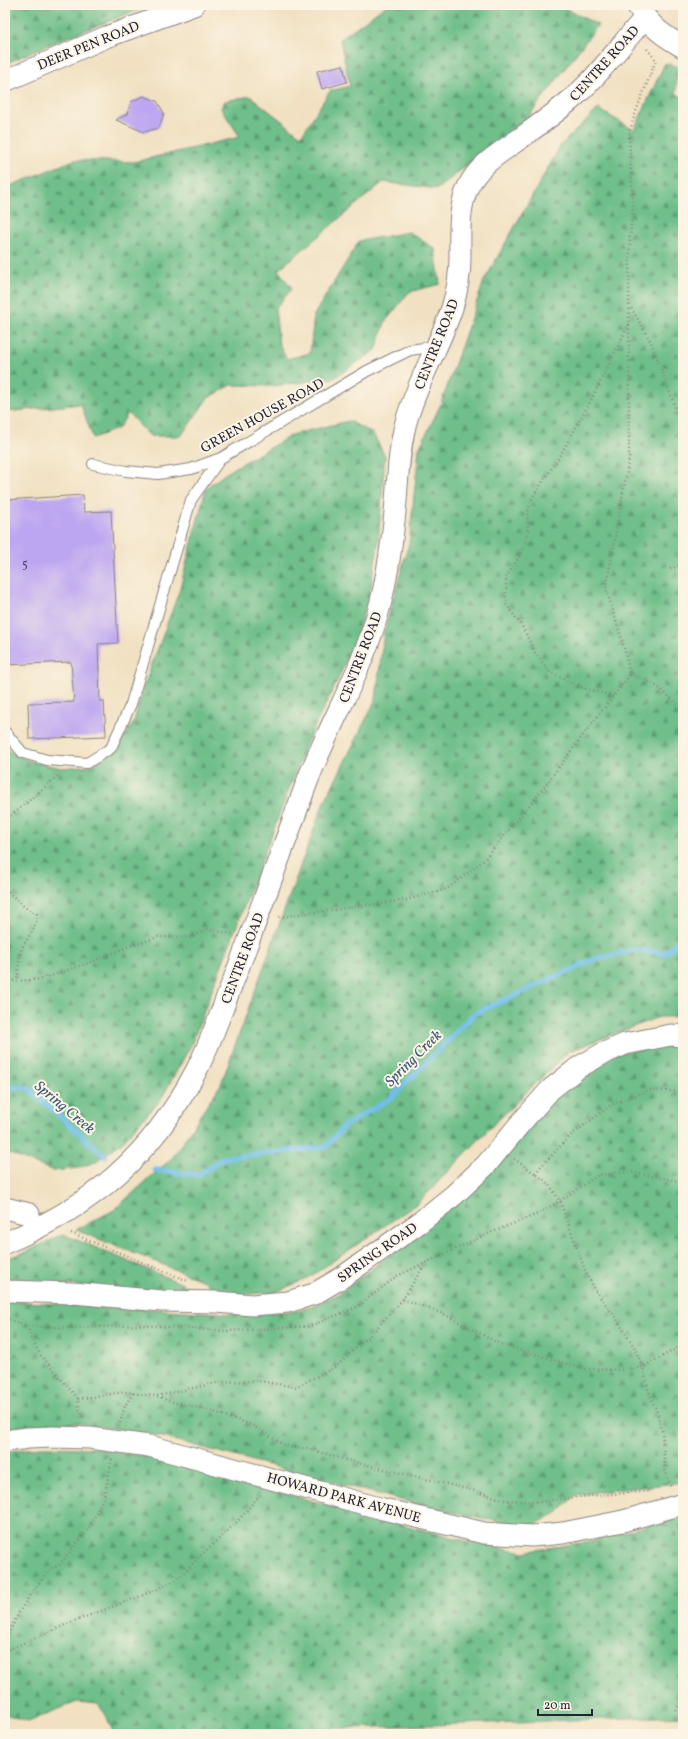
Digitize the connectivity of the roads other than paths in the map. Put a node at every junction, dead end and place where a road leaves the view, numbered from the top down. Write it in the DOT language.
graph roads {
  1 [pos="194,5"];
  2 [pos="641,11"];
  3 [pos="683,47"];
  4 [pos="5,81"];
  5 [pos="437,346"];
  6 [pos="221,458"];
  7 [pos="93,464"];
  8 [pos="5,732"];
  9 [pos="683,1036"];
  10 [pos="5,1208"];
  11 [pos="29,1214"];
  12 [pos="5,1243"];
  13 [pos="5,1291"];
  14 [pos="5,1441"];
  15 [pos="673,1498"];
  1 -- 4 [label="street, DEER PEN ROAD"];
  2 -- 3 [label="street"];
  2 -- 5 [label="street, CENTRE ROAD"];
  5 -- 6 [label="lane, GREEN HOUSE ROAD"];
  5 -- 12 [label="street, CENTRE ROAD"];
  6 -- 7 [label="lane, GREEN HOUSE ROAD"];
  6 -- 8 [label="lane"];
  9 -- 13 [label="street, SPRING ROAD"];
  10 -- 11 [label="street"];
  14 -- 15 [label="street, HOWARD PARK AVENUE"];
}
